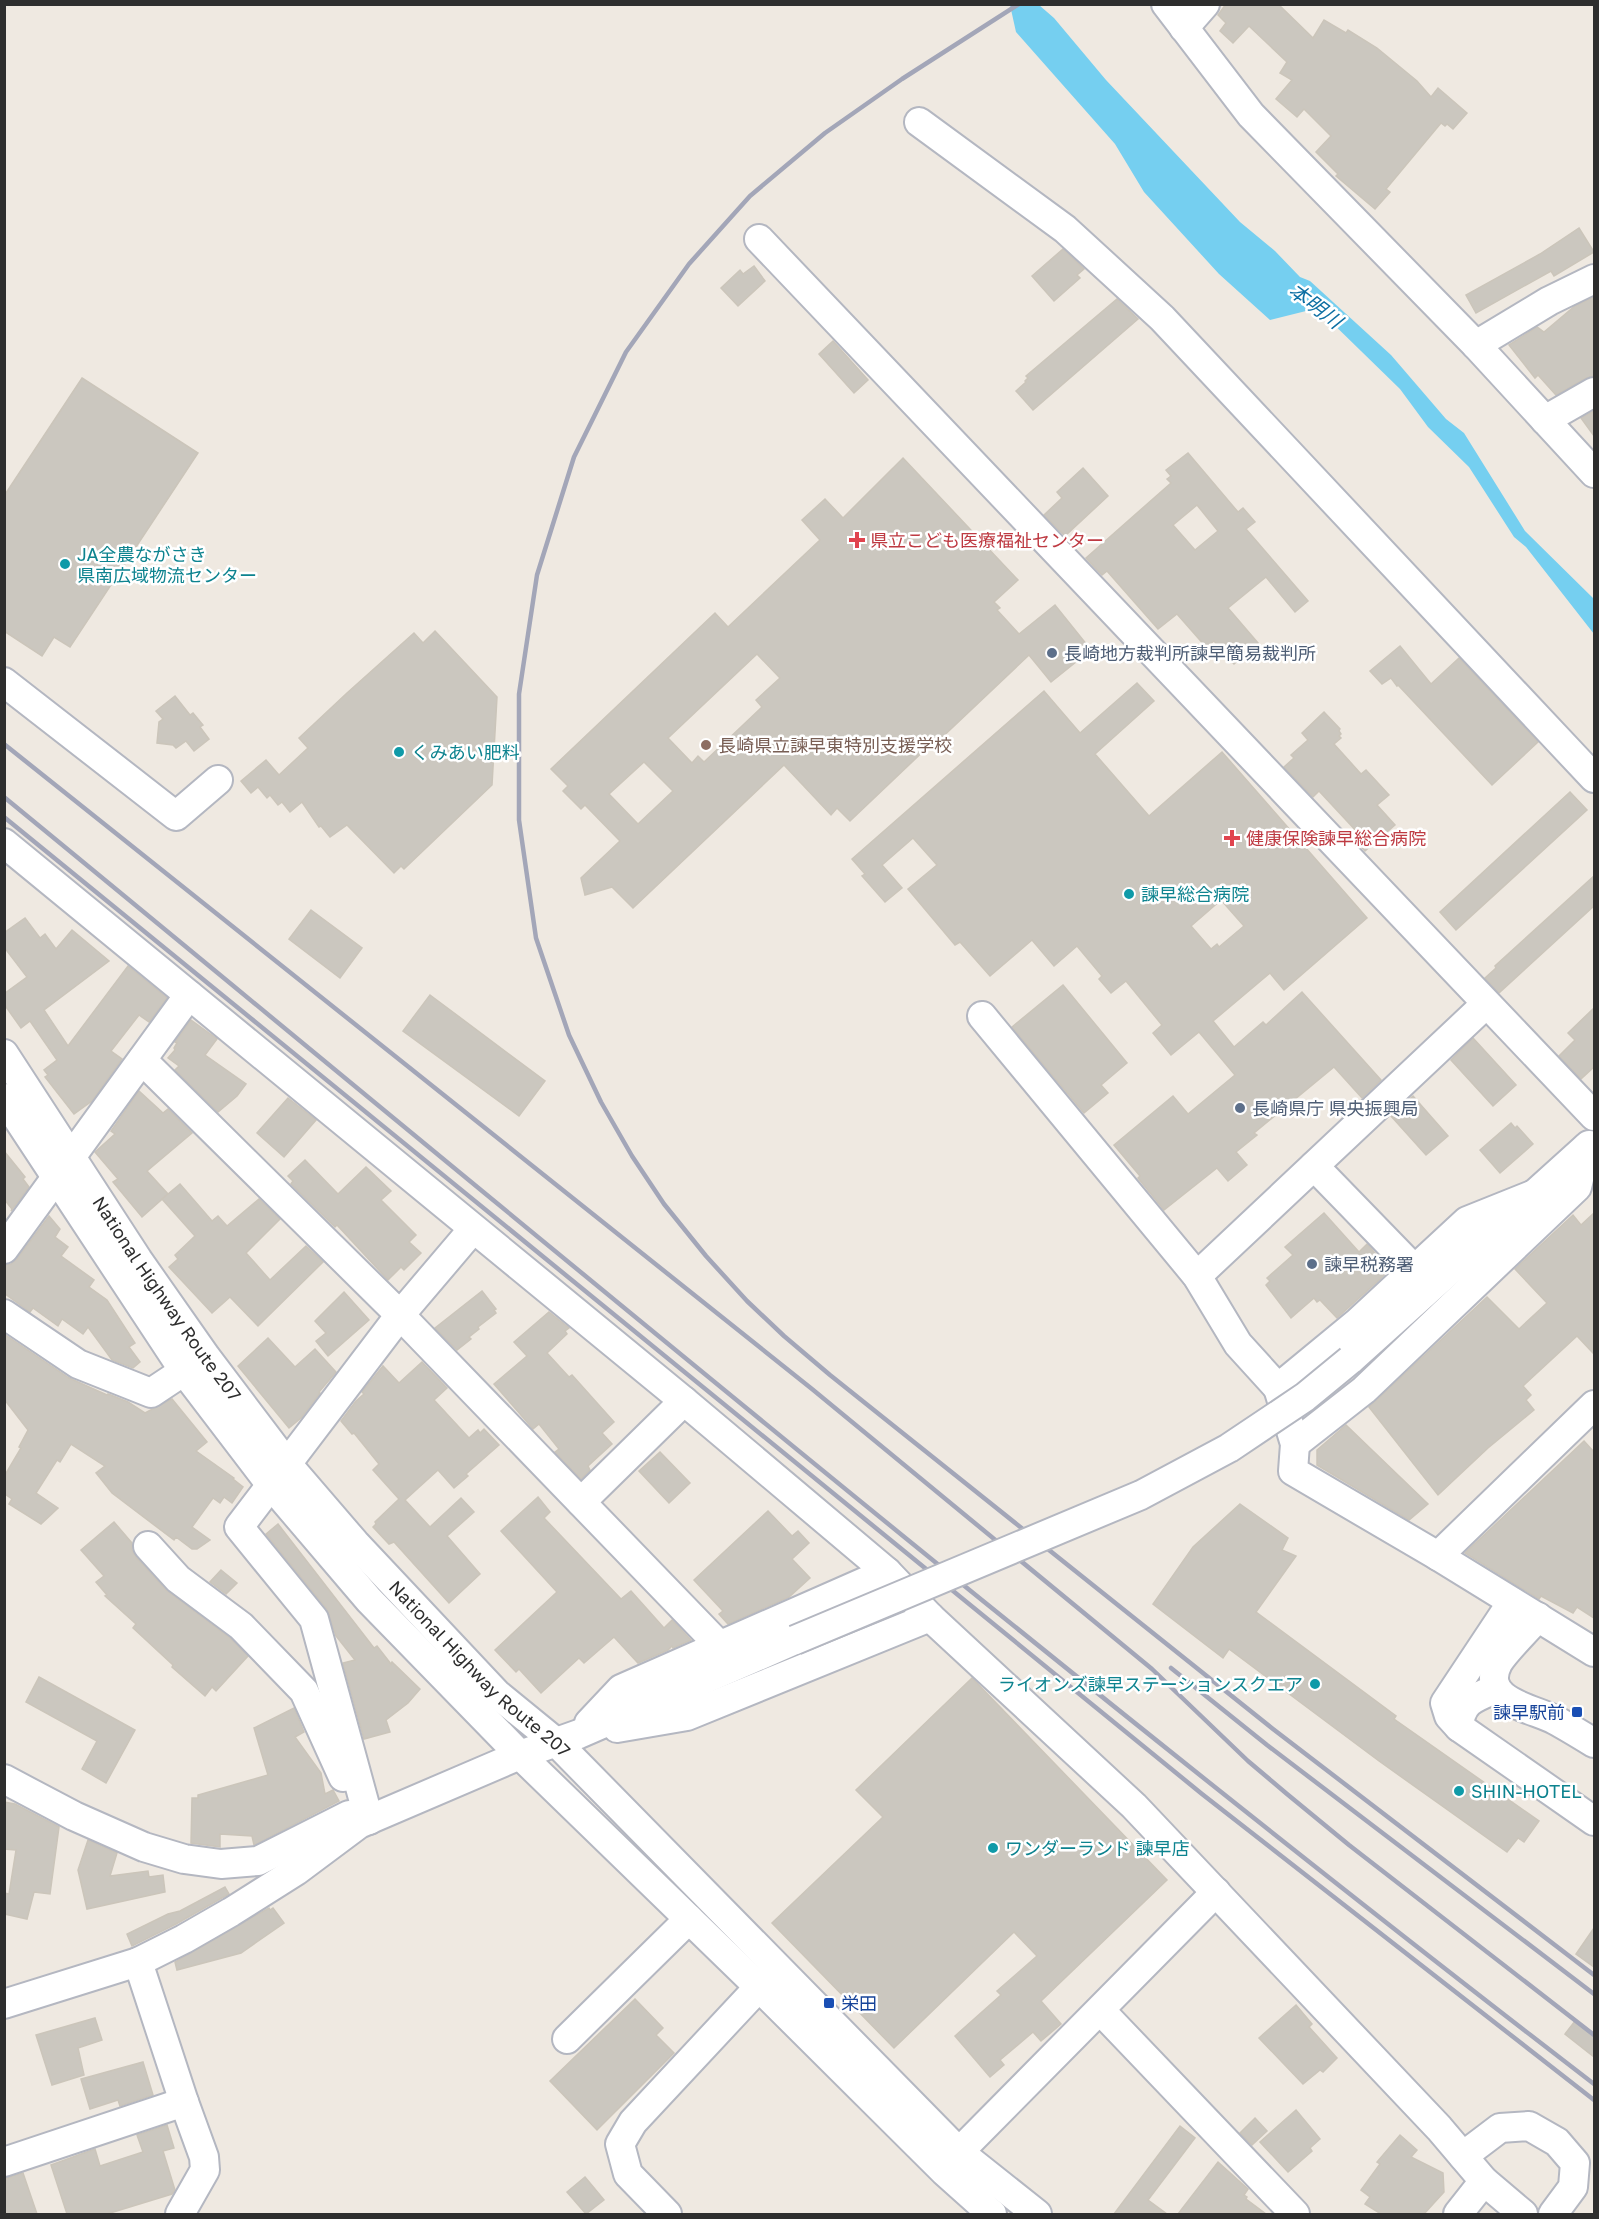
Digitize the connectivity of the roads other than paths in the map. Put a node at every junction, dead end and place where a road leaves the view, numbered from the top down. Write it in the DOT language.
graph roads {
  1 [pos="1166,4"];
  2 [pos="1205,4"];
  3 [pos="1184,28"];
  4 [pos="919,122"];
  5 [pos="759,239"];
  6 [pos="1594,279"];
  7 [pos="1476,345"];
  8 [pos="1594,392"];
  9 [pos="1545,420"];
  10 [pos="1594,473"];
  11 [pos="4,682"];
  12 [pos="1594,778"];
  13 [pos="218,780"];
  14 [pos="4,843"];
  15 [pos="189,995"];
  16 [pos="1486,1004"];
  17 [pos="982,1016"];
  18 [pos="4,1054"];
  19 [pos="142,1060"];
  20 [pos="4,1098"];
  21 [pos="1594,1116"];
  22 [pos="1592,1148"];
  23 [pos="1314,1166"];
  24 [pos="64,1167"];
  25 [pos="1537,1193"];
  26 [pos="473,1229"];
  27 [pos="4,1249"];
  28 [pos="1415,1270"];
  29 [pos="1197,1276"];
  30 [pos="4,1314"];
  31 [pos="400,1315"];
  32 [pos="195,1364"];
  33 [pos="1278,1388"];
  34 [pos="684,1401"];
  35 [pos="1594,1405"];
  36 [pos="1295,1444"];
  37 [pos="279,1475"];
  38 [pos="581,1502"];
  39 [pos="147,1546"];
  40 [pos="1438,1556"];
  41 [pos="887,1572"];
  42 [pos="1512,1602"];
  43 [pos="930,1617"];
  44 [pos="1538,1617"];
  45 [pos="720,1646"];
  46 [pos="1594,1652"];
  47 [pos="1496,1689"];
  48 [pos="1458,1727"];
  49 [pos="568,1738"];
  50 [pos="1594,1743"];
  51 [pos="520,1755"];
  52 [pos="4,1779"];
  53 [pos="364,1816"];
  54 [pos="1594,1821"];
  55 [pos="1216,1892"];
  56 [pos="689,1919"];
  57 [pos="138,1962"];
  58 [pos="759,1987"];
  59 [pos="4,2004"];
  60 [pos="1101,2011"];
  61 [pos="567,2039"];
  62 [pos="184,2102"];
  63 [pos="1463,2156"];
  64 [pos="4,2162"];
  65 [pos="952,2162"];
  66 [pos="1484,2181"];
  67 [pos="1510,2210"];
  68 [pos="179,2214"];
  69 [pos="667,2214"];
  70 [pos="992,2214"];
  71 [pos="1037,2214"];
  72 [pos="1295,2214"];
  73 [pos="1458,2214"];
  74 [pos="1553,2214"];
  1 -- 3 [label="street"];
  2 -- 3 [label="street"];
  3 -- 7 [label="street"];
  4 -- 12 [label="street"];
  5 -- 16 [label="street"];
  6 -- 7 [label="street"];
  7 -- 9 [label="street"];
  8 -- 9 [label="street"];
  9 -- 10 [label="street"];
  11 -- 13 [label="street"];
  14 -- 15 [label="street"];
  15 -- 19 [label="street"];
  15 -- 26 [label="street"];
  16 -- 21 [label="street"];
  16 -- 23 [label="street"];
  17 -- 29 [label="street"];
  18 -- 24 [label="street"];
  19 -- 24 [label="street"];
  19 -- 31 [label="street"];
  20 -- 24 [label="street"];
  22 -- 25 [label="street"];
  22 -- 36 [label="street"];
  23 -- 28 [label="street"];
  23 -- 29 [label="street"];
  24 -- 27 [label="street"];
  24 -- 32 [label="street"];
  25 -- 28 [label="street"];
  25 -- 49 [label="street, bridge"];
  26 -- 31 [label="street"];
  26 -- 34 [label="street"];
  28 -- 33 [label="street"];
  29 -- 33 [label="street"];
  30 -- 32 [label="street"];
  31 -- 37 [label="street"];
  31 -- 38 [label="street"];
  32 -- 37 [label="street"];
  33 -- 36 [label="street"];
  34 -- 38 [label="street"];
  34 -- 41 [label="street"];
  35 -- 40 [label="street"];
  36 -- 40 [label="street"];
  37 -- 49 [label="street, National Highway Route 207"];
  37 -- 51 [label="street"];
  37 -- 53 [label="street"];
  38 -- 45 [label="street"];
  39 -- 53 [label="street"];
  40 -- 42 [label="street"];
  41 -- 43 [label="street"];
  41 -- 45 [label="street"];
  42 -- 44 [label="street"];
  42 -- 48 [label="street"];
  43 -- 49 [label="street"];
  43 -- 55 [label="street"];
  44 -- 46 [label="street"];
  44 -- 47 [label="street"];
  45 -- 49 [label="street"];
  47 -- 48 [label="street"];
  47 -- 50 [label="street"];
  48 -- 54 [label="street"];
  49 -- 51 [label="street"];
  49 -- 65 [label="street, National Highway Route 207"];
  51 -- 53 [label="street"];
  51 -- 56 [label="street"];
  52 -- 53 [label="street"];
  53 -- 57 [label="street"];
  55 -- 60 [label="street"];
  55 -- 63 [label="street"];
  56 -- 58 [label="street"];
  56 -- 61 [label="street"];
  57 -- 59 [label="street"];
  57 -- 62 [label="street"];
  58 -- 65 [label="street"];
  58 -- 69 [label="street"];
  60 -- 65 [label="street"];
  60 -- 72 [label="street"];
  62 -- 64 [label="street"];
  62 -- 68 [label="street"];
  63 -- 66 [label="street"];
  63 -- 74 [label="street"];
  65 -- 70 [label="street"];
  65 -- 71 [label="street, National Highway Route 207"];
  66 -- 67 [label="street"];
  66 -- 73 [label="street"];
}
